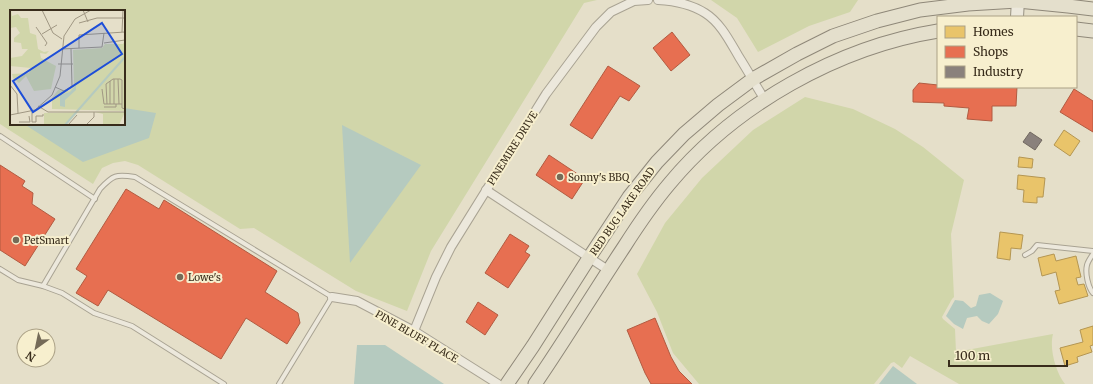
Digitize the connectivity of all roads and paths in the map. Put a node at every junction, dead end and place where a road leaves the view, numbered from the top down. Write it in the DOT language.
graph roads {
  1 [pos="648,0"];
  2 [pos="658,0"];
  3 [pos="1018,0"];
  4 [pos="1093,9"];
  5 [pos="1017,16"];
  6 [pos="1077,29"];
  7 [pos="937,31"];
  8 [pos="1093,31"];
  9 [pos="752,80"];
  10 [pos="765,100"];
  11 [pos="0,136"];
  12 [pos="486,190"];
  13 [pos="95,199"];
  14 [pos="1093,251"];
  15 [pos="1093,254"];
  16 [pos="1025,255"];
  17 [pos="589,258"];
  18 [pos="0,269"];
  19 [pos="608,270"];
  20 [pos="43,286"];
  21 [pos="1093,293"];
  22 [pos="332,297"];
  23 [pos="414,331"];
  24 [pos="224,384"];
  25 [pos="279,384"];
  26 [pos="498,384"];
  27 [pos="507,384"];
  28 [pos="535,384"];
  1 -- 12 [label="street, PINEMIRE DRIVE"];
  2 -- 9 [label="street"];
  3 -- 4 [label="main road, RED BUG LAKE ROAD"];
  3 -- 5 [label="street"];
  3 -- 9 [label="main road, RED BUG LAKE ROAD"];
  6 -- 8 [label="main road"];
  7 -- 10 [label="main road"];
  9 -- 10 [label="street"];
  9 -- 17 [label="main road, RED BUG LAKE ROAD"];
  10 -- 19 [label="main road"];
  11 -- 13 [label="lane"];
  12 -- 17 [label="street"];
  12 -- 23 [label="street, PINEMIRE DRIVE"];
  13 -- 20 [label="lane"];
  13 -- 22 [label="lane"];
  14 -- 16 [label="lane"];
  15 -- 21 [label="lane"];
  17 -- 19 [label="street"];
  17 -- 27 [label="main road, RED BUG LAKE ROAD"];
  18 -- 20 [label="lane"];
  19 -- 28 [label="main road"];
  20 -- 24 [label="lane"];
  22 -- 23 [label="street, PINE BLUFF PLACE"];
  22 -- 25 [label="lane"];
  23 -- 26 [label="street, PINE BLUFF PLACE"];
}
